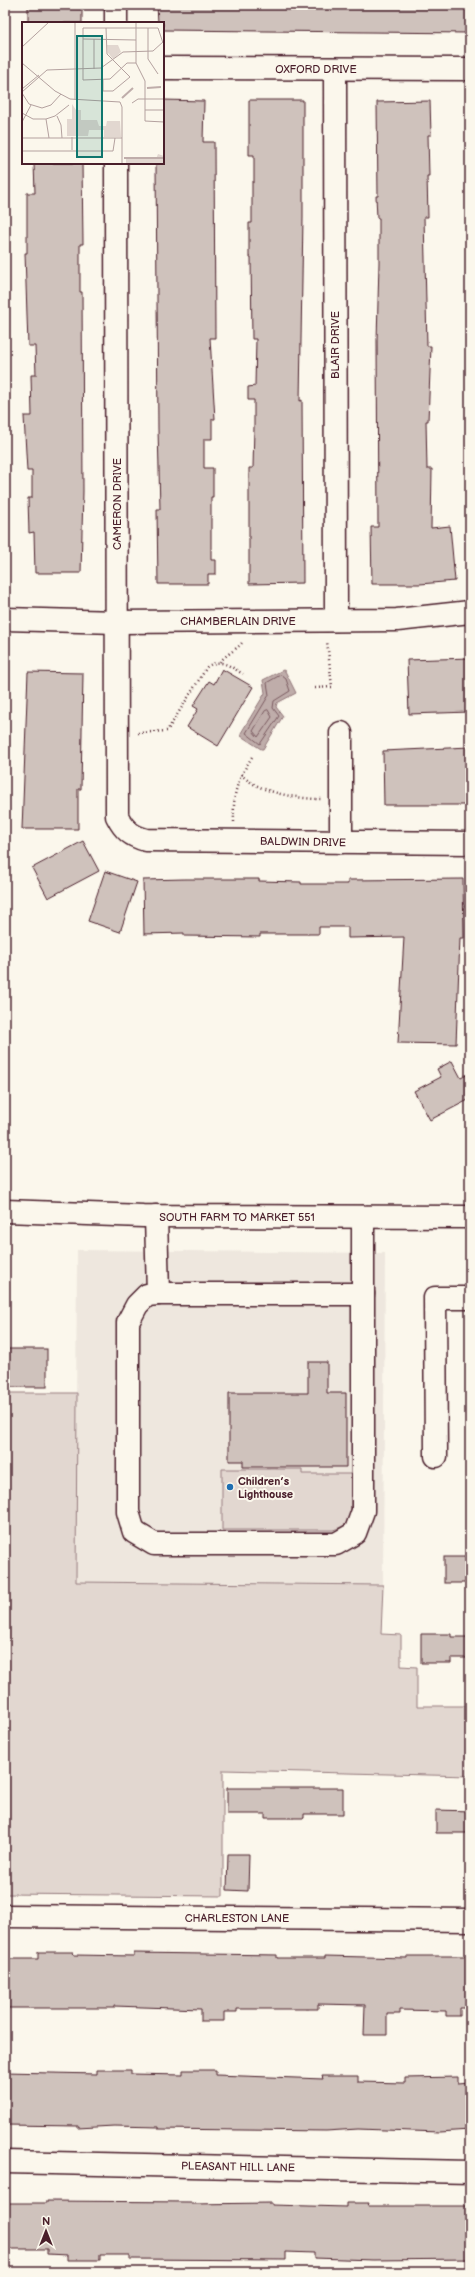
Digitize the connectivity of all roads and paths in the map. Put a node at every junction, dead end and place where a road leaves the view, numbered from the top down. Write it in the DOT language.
graph roads {
  1 [pos="116,5"];
  2 [pos="116,22"];
  3 [pos="164,68"];
  4 [pos="335,69"];
  5 [pos="470,69"];
  6 [pos="116,164"];
  7 [pos="470,612"];
  8 [pos="5,619"];
  9 [pos="336,620"];
  10 [pos="117,622"];
  11 [pos="243,641"];
  12 [pos="327,641"];
  13 [pos="220,662"];
  14 [pos="243,674"];
  15 [pos="315,688"];
  16 [pos="138,733"];
  17 [pos="341,733"];
  18 [pos="252,757"];
  19 [pos="241,774"];
  20 [pos="341,798"];
  21 [pos="234,825"];
  22 [pos="136,838"];
  23 [pos="341,842"];
  24 [pos="470,843"];
  25 [pos="5,1212"];
  26 [pos="156,1216"];
  27 [pos="362,1217"];
  28 [pos="470,1217"];
  29 [pos="158,1294"];
  30 [pos="363,1294"];
  31 [pos="470,1298"];
  32 [pos="436,1456"];
  33 [pos="5,1916"];
  34 [pos="470,1920"];
  35 [pos="5,2162"];
  36 [pos="470,2172"];
  1 -- 2 [label="street"];
  3 -- 4 [label="street, OXFORD DRIVE"];
  4 -- 5 [label="street, OXFORD DRIVE"];
  4 -- 9 [label="street, BLAIR DRIVE"];
  6 -- 10 [label="street, CAMERON DRIVE"];
  7 -- 9 [label="street, CHAMBERLAIN DRIVE"];
  8 -- 10 [label="street, CHAMBERLAIN DRIVE"];
  9 -- 10 [label="street, CHAMBERLAIN DRIVE"];
  10 -- 22 [label="street, CAMERON DRIVE"];
  11 -- 13 [label="path"];
  12 -- 15 [label="path"];
  13 -- 14 [label="path"];
  13 -- 16 [label="path"];
  17 -- 20 [label="street"];
  18 -- 19 [label="path"];
  19 -- 20 [label="path"];
  19 -- 21 [label="path"];
  20 -- 23 [label="street"];
  22 -- 23 [label="street, BALDWIN DRIVE"];
  23 -- 24 [label="street, BALDWIN DRIVE"];
  25 -- 26 [label="street, SOUTH FARM TO MARKET 551"];
  26 -- 27 [label="street, SOUTH FARM TO MARKET 551"];
  26 -- 29 [label="street"];
  27 -- 28 [label="street, SOUTH FARM TO MARKET 551"];
  27 -- 30 [label="street"];
  29 -- 30 [label="street"];
  29 -- 30 [label="street"];
  31 -- 32 [label="street"];
  33 -- 34 [label="street, CHARLESTON LANE"];
  35 -- 36 [label="street, PLEASANT HILL LANE"];
}
